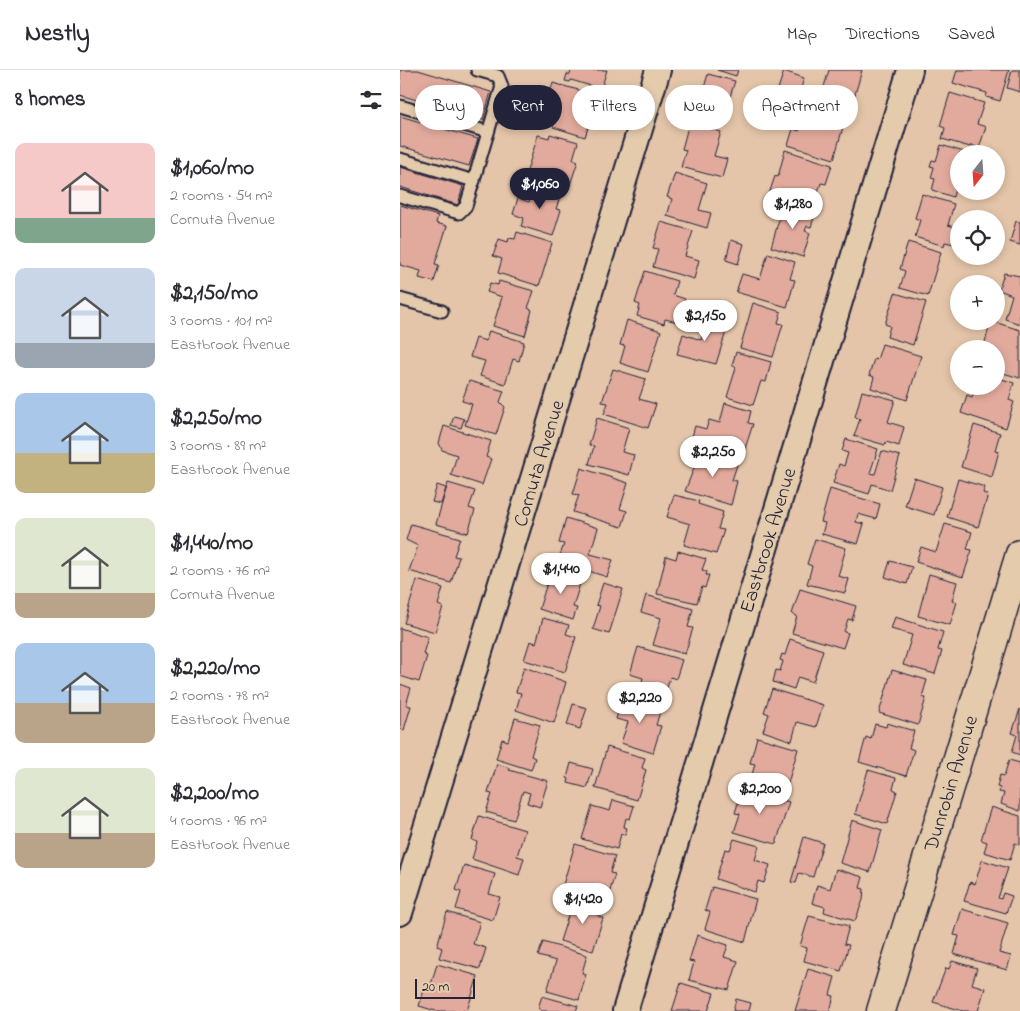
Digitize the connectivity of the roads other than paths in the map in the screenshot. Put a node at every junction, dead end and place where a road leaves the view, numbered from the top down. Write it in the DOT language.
graph roads {
  1 [pos="476,70"];
  2 [pos="658,70"];
  3 [pos="910,70"];
  4 [pos="400,106"];
  5 [pos="488,132"];
  6 [pos="400,159"];
  7 [pos="474,181"];
  8 [pos="400,196"];
  9 [pos="400,299"];
  10 [pos="442,311"];
  11 [pos="1020,554"];
  12 [pos="400,913"];
  13 [pos="625,1011"];
  14 [pos="881,1011"];
  1 -- 5 [label="lane"];
  2 -- 12 [label="street, Cornuta Avenue"];
  3 -- 13 [label="street, Eastbrook Avenue"];
  4 -- 5 [label="lane"];
  5 -- 7 [label="lane"];
  6 -- 7 [label="lane"];
  7 -- 8 [label="lane"];
  9 -- 10 [label="lane"];
  11 -- 14 [label="street, Dunrobin Avenue"];
}
